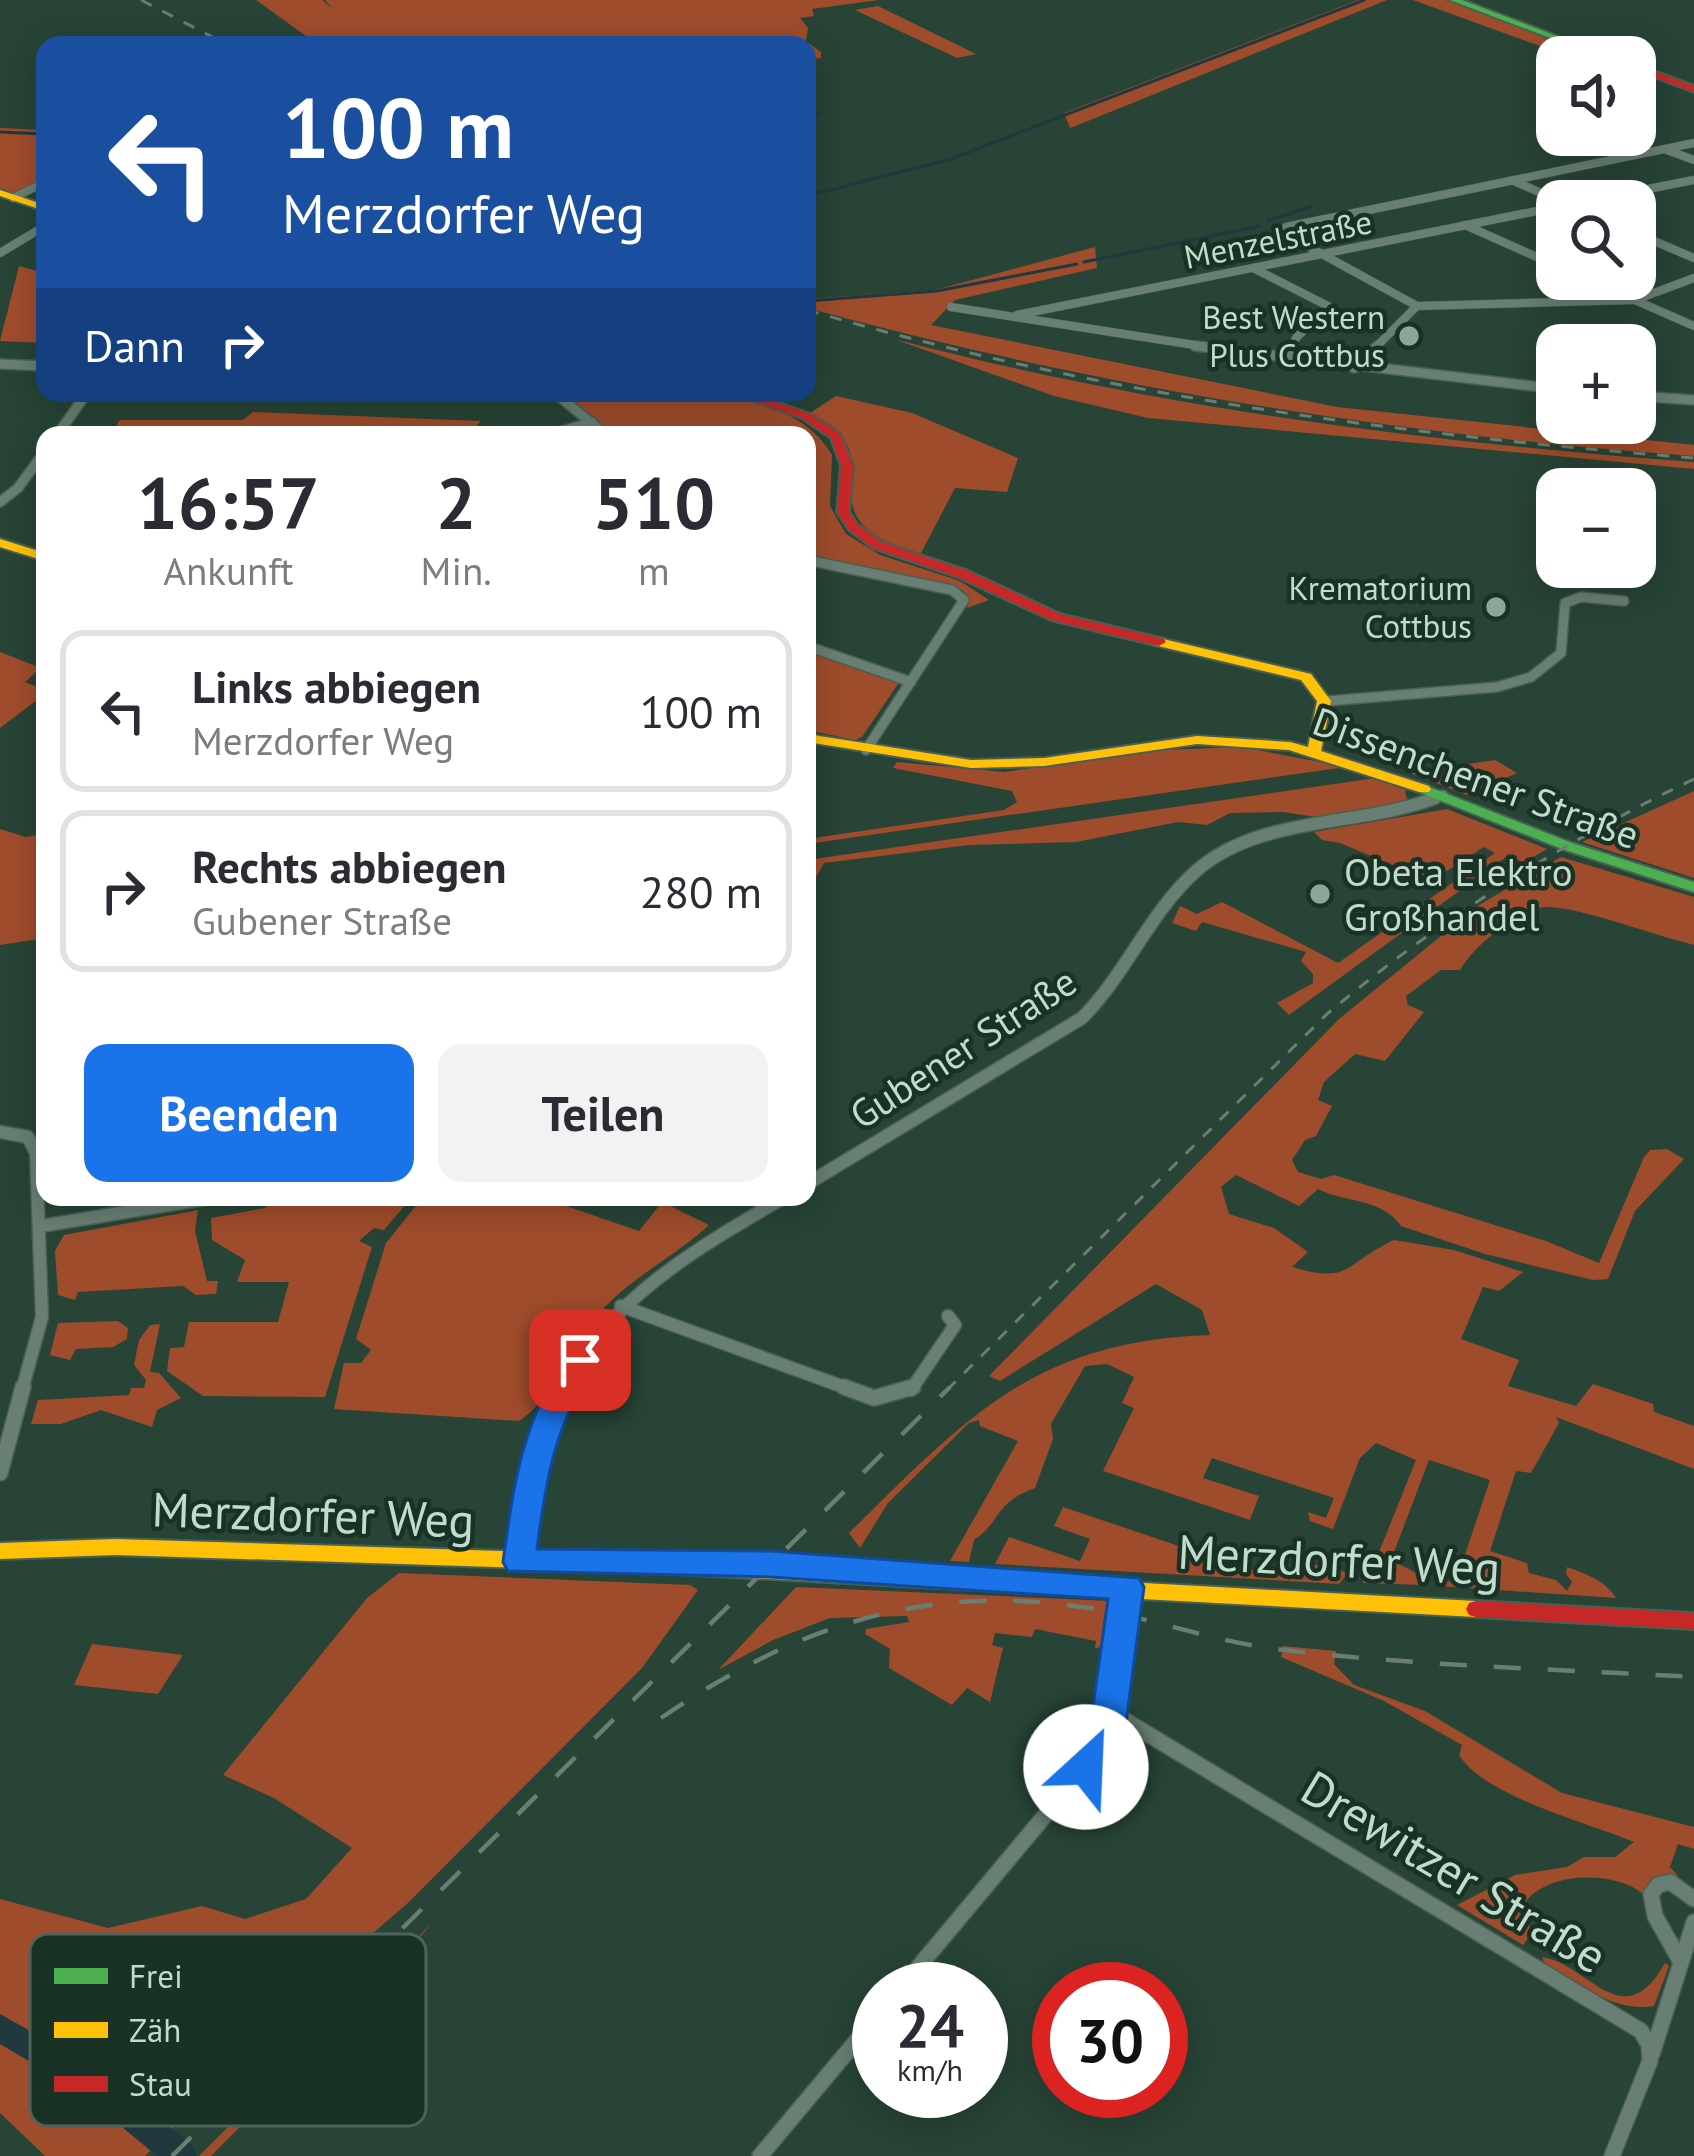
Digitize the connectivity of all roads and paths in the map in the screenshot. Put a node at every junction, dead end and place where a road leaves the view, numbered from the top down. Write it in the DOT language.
graph roads {
  1 [pos="1454,0"];
  2 [pos="1552,36"];
  3 [pos="1656,74"];
  4 [pos="1694,88"];
  5 [pos="1694,143"];
  6 [pos="1665,149"];
  7 [pos="1694,160"];
  8 [pos="1512,180"];
  9 [pos="1694,180"];
  10 [pos="36,185"];
  11 [pos="1656,187"];
  12 [pos="1536,193"];
  13 [pos="7,196"];
  14 [pos="36,205"];
  15 [pos="1536,209"];
  16 [pos="1465,226"];
  17 [pos="36,232"];
  18 [pos="1656,242"];
  19 [pos="0,254"];
  20 [pos="1322,254"];
  21 [pos="1536,257"];
  22 [pos="1694,258"];
  23 [pos="1253,268"];
  24 [pos="1694,278"];
  25 [pos="1656,292"];
  26 [pos="1634,300"];
  27 [pos="1417,306"];
  28 [pos="951,307"];
  29 [pos="1008,317"];
  30 [pos="1694,326"];
  31 [pos="1288,359"];
  32 [pos="0,364"];
  33 [pos="36,366"];
  34 [pos="1354,368"];
  35 [pos="1536,387"];
  36 [pos="1656,397"];
  37 [pos="1694,400"];
  38 [pos="566,402"];
  39 [pos="766,402"];
  40 [pos="592,422"];
  41 [pos="579,426"];
  42 [pos="596,426"];
  43 [pos="36,465"];
  44 [pos="0,502"];
  45 [pos="0,543"];
  46 [pos="36,554"];
  47 [pos="816,563"];
  48 [pos="1624,601"];
  49 [pos="816,649"];
  50 [pos="911,682"];
  51 [pos="1327,701"];
  52 [pos="816,740"];
  53 [pos="866,750"];
  54 [pos="1315,750"];
  55 [pos="1443,795"];
  56 [pos="1694,887"];
  57 [pos="0,1132"];
  58 [pos="36,1153"];
  59 [pos="816,1179"];
  60 [pos="40,1206"];
  61 [pos="162,1206"];
  62 [pos="769,1206"];
  63 [pos="41,1226"];
  64 [pos="621,1306"];
  65 [pos="948,1316"];
  66 [pos="0,1473"];
  67 [pos="0,1551"];
  68 [pos="519,1562"];
  69 [pos="1127,1587"];
  70 [pos="1694,1621"];
  71 [pos="1111,1712"];
  72 [pos="1694,1899"];
  73 [pos="1694,1922"];
  74 [pos="1681,1961"];
  75 [pos="923,1962"];
  76 [pos="852,2046"];
  77 [pos="1649,2061"];
  78 [pos="760,2156"];
  79 [pos="1612,2156"];
  1 -- 2 [label="street"];
  3 -- 4 [label="street"];
  5 -- 6 [label="street"];
  6 -- 7 [label="street"];
  6 -- 8 [label="street"];
  8 -- 12 [label="street"];
  8 -- 20 [label="street"];
  9 -- 11 [label="street"];
  10 -- 13 [label="street"];
  13 -- 14 [label="street"];
  15 -- 16 [label="street, Menzelstraße"];
  16 -- 20 [label="street, Menzelstraße"];
  16 -- 21 [label="street"];
  17 -- 19 [label="street"];
  18 -- 22 [label="street"];
  20 -- 23 [label="street, Menzelstraße"];
  20 -- 27 [label="street"];
  23 -- 29 [label="street, Menzelstraße"];
  23 -- 31 [label="street"];
  24 -- 25 [label="street"];
  26 -- 27 [label="street"];
  26 -- 30 [label="street"];
  27 -- 34 [label="street"];
  28 -- 29 [label="street"];
  29 -- 31 [label="street"];
  31 -- 34 [label="street"];
  32 -- 33 [label="street"];
  34 -- 35 [label="street"];
  36 -- 37 [label="street"];
  38 -- 40 [label="street"];
  39 -- 51 [label="street"];
  40 -- 41 [label="street"];
  40 -- 42 [label="street"];
  43 -- 44 [label="street"];
  45 -- 46 [label="street"];
  47 -- 50 [label="street"];
  48 -- 51 [label="street, Dissenchener Straße"];
  49 -- 50 [label="street"];
  50 -- 53 [label="street"];
  51 -- 54 [label="street"];
  52 -- 53 [label="street, Dissenchener Straße"];
  53 -- 54 [label="street, Dissenchener Straße"];
  54 -- 55 [label="street, Dissenchener Straße"];
  55 -- 56 [label="street, Dissenchener Straße"];
  55 -- 59 [label="street, Gubener Straße"];
  57 -- 58 [label="street"];
  60 -- 63 [label="street"];
  61 -- 63 [label="street"];
  62 -- 64 [label="street"];
  63 -- 66 [label="street"];
  64 -- 65 [label="street"];
  64 -- 68 [label="street"];
  67 -- 68 [label="street, Merzdorfer Weg"];
  68 -- 69 [label="street, Merzdorfer Weg"];
  69 -- 70 [label="street, Merzdorfer Weg"];
  69 -- 71 [label="street"];
  71 -- 75 [label="street"];
  71 -- 77 [label="street, Drewitzer Straße"];
  72 -- 74 [label="street"];
  73 -- 74 [label="street"];
  74 -- 77 [label="street"];
  76 -- 78 [label="street"];
  77 -- 79 [label="street"];
}
